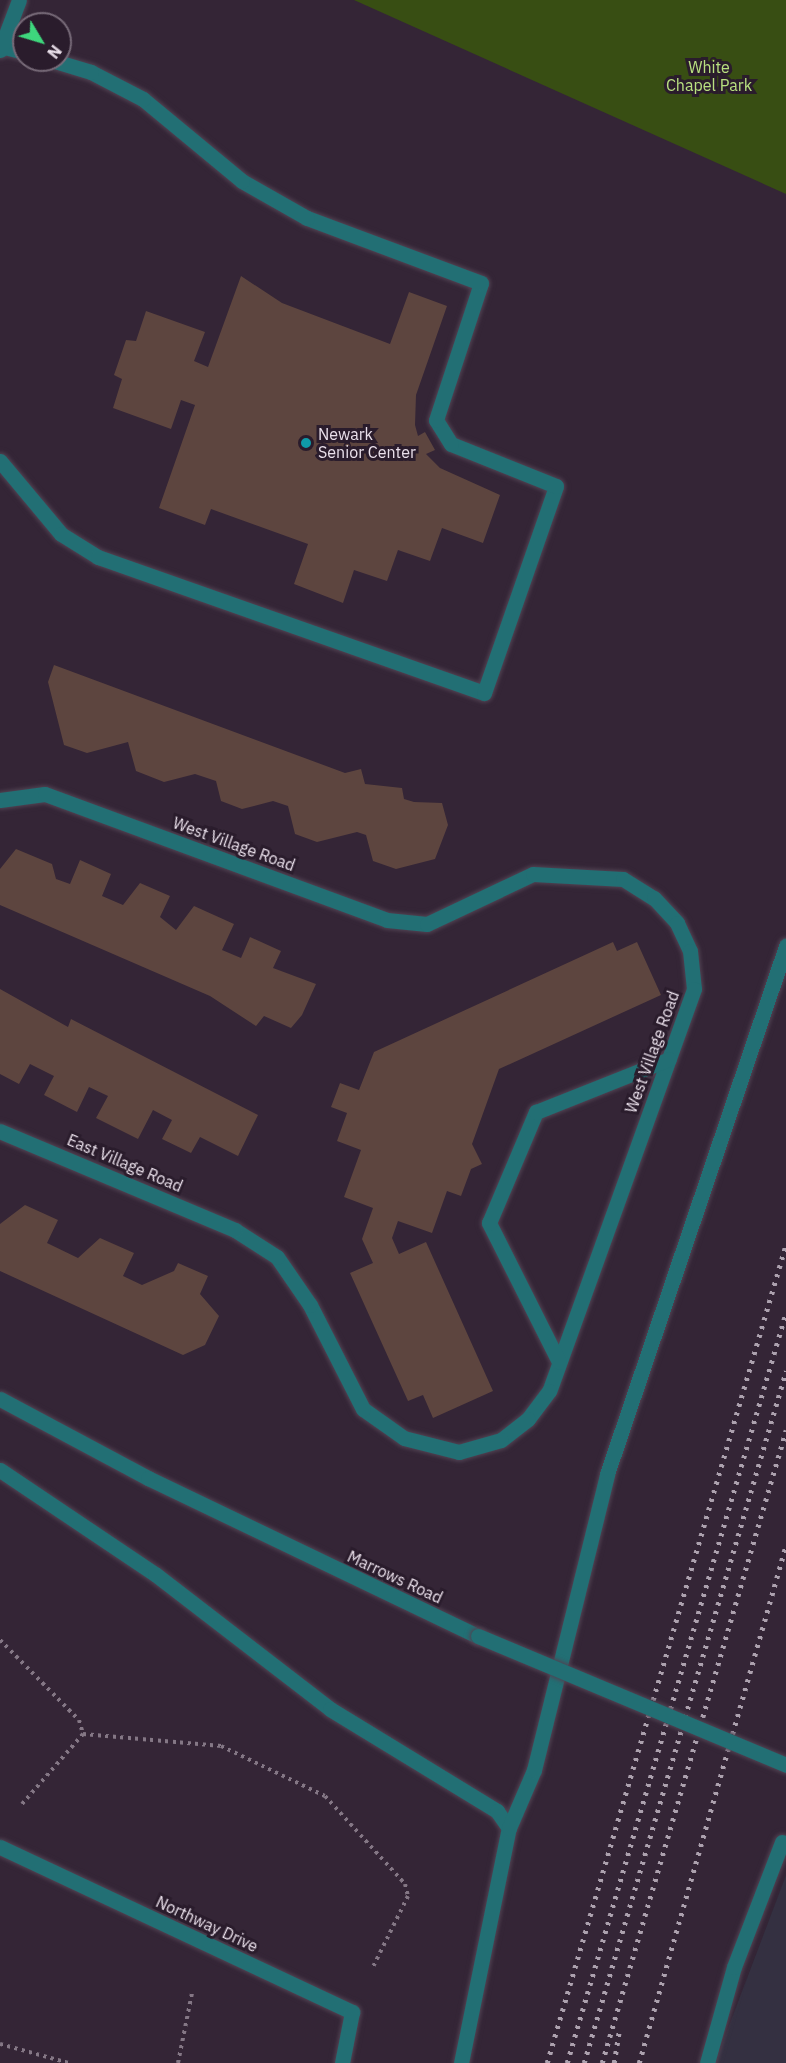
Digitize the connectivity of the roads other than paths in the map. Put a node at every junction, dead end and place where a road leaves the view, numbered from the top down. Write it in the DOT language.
graph roads {
  1 [pos="19,0"];
  2 [pos="0,48"];
  3 [pos="72,66"];
  4 [pos="0,461"];
  5 [pos="0,800"];
  6 [pos="786,946"];
  7 [pos="669,1059"];
  8 [pos="0,1131"];
  9 [pos="235,1230"];
  10 [pos="559,1362"];
  11 [pos="0,1398"];
  12 [pos="0,1470"];
  13 [pos="786,1765"];
  14 [pos="509,1828"];
  15 [pos="782,1842"];
  16 [pos="0,1847"];
  17 [pos="342,2063"];
  18 [pos="461,2063"];
  19 [pos="707,2063"];
  1 -- 2 [label="street"];
  3 -- 4 [label="street"];
  5 -- 7 [label="street, West Village Road"];
  6 -- 14 [label="street"];
  7 -- 10 [label="street, West Village Road"];
  7 -- 10 [label="street"];
  8 -- 9 [label="street, East Village Road"];
  9 -- 10 [label="street, West Village Road"];
  11 -- 13 [label="street, Marrows Road, bridge"];
  12 -- 14 [label="street"];
  14 -- 18 [label="street"];
  15 -- 19 [label="street"];
  16 -- 17 [label="street, Northway Drive"];
}
